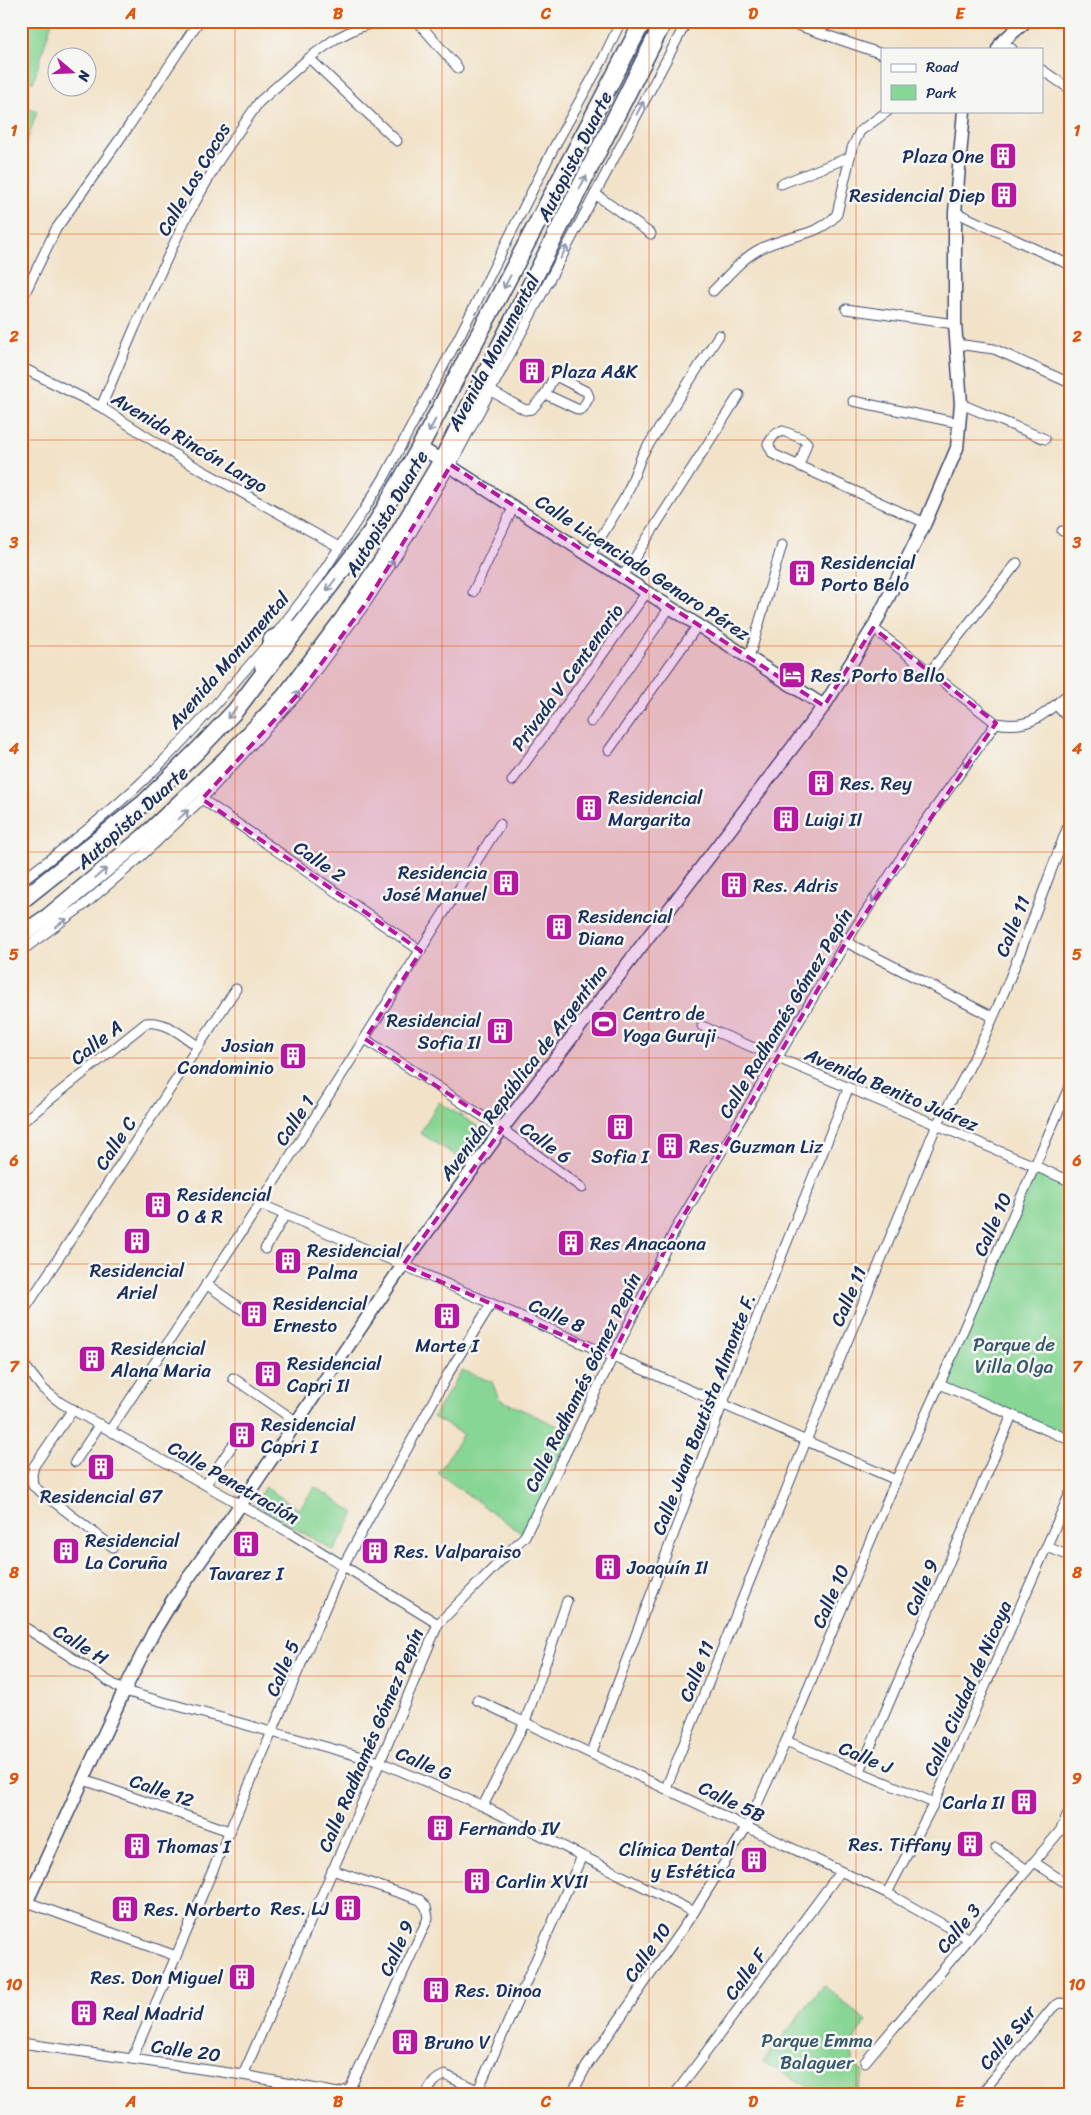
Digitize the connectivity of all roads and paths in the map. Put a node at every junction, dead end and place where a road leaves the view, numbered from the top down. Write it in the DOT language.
graph roads {
  1 [pos="199,21"];
  2 [pos="377,21"];
  3 [pos="417,21"];
  4 [pos="621,21"];
  5 [pos="642,21"];
  6 [pos="664,21"];
  7 [pos="686,21"];
  8 [pos="1026,21"];
  9 [pos="791,23"];
  10 [pos="1004,47"];
  11 [pos="881,54"];
  12 [pos="309,58"];
  13 [pos="458,68"];
  14 [pos="1044,71"];
  15 [pos="1070,89"];
  16 [pos="887,112"];
  17 [pos="964,112"];
  18 [pos="397,141"];
  19 [pos="850,157"];
  20 [pos="781,184"];
  21 [pos="595,194"];
  22 [pos="955,212"];
  23 [pos="651,234"];
  24 [pos="1070,265"];
  25 [pos="713,290"];
  26 [pos="21,301"];
  27 [pos="846,309"];
  28 [pos="955,324"];
  29 [pos="719,335"];
  30 [pos="956,344"];
  31 [pos="21,367"];
  32 [pos="1070,383"];
  33 [pos="490,391"];
  34 [pos="545,394"];
  35 [pos="738,395"];
  36 [pos="853,401"];
  37 [pos="961,404"];
  38 [pos="100,406"];
  39 [pos="960,423"];
  40 [pos="1045,438"];
  41 [pos="420,447"];
  42 [pos="447,462"];
  43 [pos="799,466"];
  44 [pos="514,506"];
  45 [pos="925,523"];
  46 [pos="782,545"];
  47 [pos="339,547"];
  48 [pos="590,555"];
  49 [pos="1017,563"];
  50 [pos="623,576"];
  51 [pos="473,592"];
  52 [pos="647,592"];
  53 [pos="670,607"];
  54 [pos="698,625"];
  55 [pos="298,627"];
  56 [pos="873,628"];
  57 [pos="272,639"];
  58 [pos="749,658"];
  59 [pos="929,673"];
  60 [pos="259,678"];
  61 [pos="1070,692"];
  62 [pos="1056,705"];
  63 [pos="824,706"];
  64 [pos="1070,720"];
  65 [pos="591,722"];
  66 [pos="996,723"];
  67 [pos="609,750"];
  68 [pos="512,781"];
  69 [pos="202,798"];
  70 [pos="1070,821"];
  71 [pos="500,824"];
  72 [pos="21,881"];
  73 [pos="21,901"];
  74 [pos="21,935"];
  75 [pos="846,942"];
  76 [pos="21,951"];
  77 [pos="421,951"];
  78 [pos="236,989"];
  79 [pos="993,1017"];
  80 [pos="702,1026"];
  81 [pos="365,1039"];
  82 [pos="198,1046"];
  83 [pos="776,1058"];
  84 [pos="1070,1085"];
  85 [pos="848,1089"];
  86 [pos="21,1123"];
  87 [pos="937,1124"];
  88 [pos="502,1129"];
  89 [pos="1036,1166"];
  90 [pos="1070,1181"];
  91 [pos="582,1188"];
  92 [pos="260,1204"];
  93 [pos="285,1215"];
  94 [pos="265,1249"];
  95 [pos="403,1265"];
  96 [pos="206,1284"];
  97 [pos="491,1304"];
  98 [pos="243,1310"];
  99 [pos="21,1315"];
  100 [pos="612,1357"];
  101 [pos="21,1361"];
  102 [pos="233,1378"];
  103 [pos="940,1384"];
  104 [pos="722,1405"];
  105 [pos="73,1409"];
  106 [pos="1012,1415"];
  107 [pos="297,1422"];
  108 [pos="100,1424"];
  109 [pos="110,1430"];
  110 [pos="1070,1440"];
  111 [pos="806,1441"];
  112 [pos="232,1446"];
  113 [pos="75,1462"];
  114 [pos="896,1480"];
  115 [pos="206,1484"];
  116 [pos="1070,1493"];
  117 [pos="241,1504"];
  118 [pos="113,1547"];
  119 [pos="1048,1547"];
  120 [pos="1070,1556"];
  121 [pos="343,1566"];
  122 [pos="567,1601"];
  123 [pos="438,1624"];
  124 [pos="21,1626"];
  125 [pos="124,1691"];
  126 [pos="478,1700"];
  127 [pos="525,1722"];
  128 [pos="272,1732"];
  129 [pos="786,1740"];
  130 [pos="592,1752"];
  131 [pos="380,1762"];
  132 [pos="860,1772"];
  133 [pos="84,1780"];
  134 [pos="666,1788"];
  135 [pos="934,1804"];
  136 [pos="484,1806"];
  137 [pos="1070,1810"];
  138 [pos="747,1826"];
  139 [pos="229,1831"];
  140 [pos="996,1848"];
  141 [pos="582,1856"];
  142 [pos="1034,1862"];
  143 [pos="332,1870"];
  144 [pos="1028,1870"];
  145 [pos="840,1872"];
  146 [pos="1070,1886"];
  147 [pos="888,1893"];
  148 [pos="27,1902"];
  149 [pos="694,1912"];
  150 [pos="21,1914"];
  151 [pos="969,1939"];
  152 [pos="176,1956"];
  153 [pos="1070,2004"];
  154 [pos="21,2043"];
  155 [pos="132,2059"];
  156 [pos="865,2062"];
  157 [pos="243,2075"];
  158 [pos="345,2092"];
  159 [pos="482,2092"];
  160 [pos="427,2094"];
  161 [pos="572,2094"];
  162 [pos="675,2094"];
  163 [pos="981,2094"];
  1 -- 26 [label="street"];
  2 -- 12 [label="street, Calle Los Cocos"];
  3 -- 13 [label="street"];
  4 -- 47 [label="street, Avenida Monumental"];
  5 -- 41 [label="highway, Autopista Duarte, one-way"];
  42 -- 6 [label="highway, Autopista Duarte, one-way"];
  21 -- 7 [label="street, Avenida Monumental, one-way"];
  8 -- 10 [label="main road"];
  9 -- 11 [label="street"];
  12 -- 18 [label="street"];
  12 -- 38 [label="street, Calle Los Cocos"];
  14 -- 15 [label="street"];
  16 -- 19 [label="street"];
  17 -- 22 [label="main road, Avenida República de Argentina"];
  19 -- 20 [label="street"];
  19 -- 25 [label="street"];
  21 -- 23 [label="street"];
  33 -- 21 [label="street, Avenida Monumental, one-way"];
  22 -- 24 [label="street"];
  22 -- 28 [label="main road, Avenida República de Argentina"];
  27 -- 28 [label="street"];
  28 -- 30 [label="main road, Avenida República de Argentina"];
  29 -- 48 [label="street"];
  30 -- 32 [label="street"];
  30 -- 37 [label="main road, Avenida República de Argentina"];
  31 -- 38 [label="street, Avenida Rincón Largo"];
  33 -- 34 [label="street"];
  33 -- 42 [label="street, Avenida Monumental"];
  34 -- 34 [label="street"];
  35 -- 50 [label="street"];
  36 -- 39 [label="street"];
  37 -- 39 [label="main road, Avenida República de Argentina"];
  37 -- 40 [label="street"];
  38 -- 47 [label="street, Avenida Rincón Largo"];
  39 -- 45 [label="main road, Avenida República de Argentina"];
  41 -- 42 [label="main road, Calle Licenciado Genaro Pérez"];
  41 -- 55 [label="highway, Autopista Duarte, one-way"];
  42 -- 44 [label="main road, Calle Licenciado Genaro Pérez"];
  69 -- 42 [label="street, Avenida Monumental, one-way"];
  74 -- 42 [label="highway, Autopista Duarte, one-way"];
  43 -- 43 [label="street"];
  43 -- 45 [label="street"];
  44 -- 48 [label="main road, Calle Licenciado Genaro Pérez"];
  44 -- 51 [label="street"];
  45 -- 56 [label="main road, Avenida República de Argentina"];
  46 -- 58 [label="street"];
  47 -- 57 [label="street, Avenida Monumental"];
  48 -- 50 [label="main road, Calle Licenciado Genaro Pérez"];
  49 -- 59 [label="street"];
  50 -- 52 [label="main road, Calle Licenciado Genaro Pérez"];
  52 -- 53 [label="main road, Calle Licenciado Genaro Pérez"];
  52 -- 68 [label="street, Privada V Centenario"];
  53 -- 54 [label="main road, Calle Licenciado Genaro Pérez"];
  53 -- 65 [label="street"];
  54 -- 58 [label="main road, Calle Licenciado Genaro Pérez"];
  54 -- 67 [label="street"];
  55 -- 57 [label="highway"];
  55 -- 60 [label="highway, Autopista Duarte"];
  56 -- 59 [label="street"];
  56 -- 63 [label="main road, Avenida República de Argentina"];
  57 -- 60 [label="highway"];
  57 -- 72 [label="street, Avenida Monumental"];
  58 -- 63 [label="main road, Calle Licenciado Genaro Pérez"];
  59 -- 66 [label="street"];
  60 -- 73 [label="highway, Autopista Duarte, one-way"];
  61 -- 62 [label="street"];
  62 -- 64 [label="street"];
  62 -- 66 [label="street"];
  63 -- 88 [label="main road, Avenida República de Argentina"];
  66 -- 75 [label="street, Calle Radhamés Gómez Pepín, one-way"];
  76 -- 69 [label="street, Avenida Monumental, one-way"];
  69 -- 77 [label="street, Calle 2"];
  70 -- 79 [label="street, Calle 11"];
  71 -- 77 [label="street, Calle 1"];
  75 -- 79 [label="street"];
  75 -- 83 [label="street, Calle Radhamés Gómez Pepín"];
  77 -- 81 [label="street, Calle 1"];
  78 -- 82 [label="street, Calle C"];
  79 -- 87 [label="street, Calle 11"];
  80 -- 83 [label="street, Avenida Benito Juárez"];
  81 -- 88 [label="street, Calle 6"];
  81 -- 92 [label="street, Calle 1"];
  82 -- 86 [label="street, Calle A"];
  82 -- 99 [label="street, Calle C"];
  83 -- 85 [label="street, Avenida Benito Juárez"];
  83 -- 100 [label="street, Calle Radhamés Gómez Pepín"];
  84 -- 89 [label="street, Calle 10"];
  85 -- 87 [label="street, Avenida Benito Juárez"];
  85 -- 104 [label="street, Calle Juan Bautista Almonte F."];
  87 -- 89 [label="street, Avenida Benito Juárez"];
  87 -- 111 [label="street, Calle 11"];
  88 -- 91 [label="street, Calle 6"];
  88 -- 95 [label="main road, Avenida República de Argentina"];
  89 -- 90 [label="street, Avenida Benito Juárez"];
  89 -- 103 [label="street, Calle 10"];
  92 -- 93 [label="street, Calle 8"];
  92 -- 96 [label="street, Calle 1"];
  93 -- 94 [label="street"];
  93 -- 95 [label="street, Calle 8"];
  95 -- 97 [label="street, Calle 8"];
  95 -- 107 [label="main road, Avenida República de Argentina"];
  96 -- 98 [label="street"];
  96 -- 109 [label="street, Calle 1"];
  97 -- 100 [label="street, Calle 8"];
  97 -- 121 [label="street, Calle 5"];
  100 -- 104 [label="street, Calle 8"];
  100 -- 123 [label="street, Calle Radhamés Gómez Pepín"];
  101 -- 105 [label="street, Calle Penetración"];
  102 -- 107 [label="street"];
  103 -- 106 [label="street"];
  103 -- 114 [label="street, Calle 10"];
  104 -- 111 [label="street, Calle 8"];
  104 -- 130 [label="street, Calle Juan Bautista Almonte F."];
  105 -- 108 [label="street, Calle Penetración"];
  105 -- 118 [label="street"];
  106 -- 110 [label="street"];
  106 -- 132 [label="street, Calle 9"];
  107 -- 117 [label="main road, Avenida República de Argentina"];
  108 -- 109 [label="street, Calle Penetración"];
  108 -- 113 [label="street"];
  109 -- 115 [label="street, Calle Penetración"];
  111 -- 114 [label="street, Calle 8"];
  111 -- 134 [label="street, Calle 11"];
  112 -- 115 [label="street"];
  114 -- 129 [label="street, Calle 10"];
  115 -- 117 [label="street, Calle Penetración"];
  116 -- 119 [label="street, Calle Ciudad de Nicoya"];
  117 -- 121 [label="street, Calle Penetración"];
  117 -- 125 [label="main road, Avenida República de Argentina"];
  119 -- 120 [label="street"];
  119 -- 135 [label="street, Calle Ciudad de Nicoya"];
  121 -- 123 [label="street, Calle Penetración"];
  121 -- 128 [label="street, Calle 5"];
  122 -- 127 [label="street"];
  123 -- 131 [label="street, Calle Radhamés Gómez Pepín"];
  124 -- 125 [label="street, Calle H"];
  125 -- 128 [label="street, Calle G"];
  125 -- 133 [label="main road, Avenida República de Argentina"];
  126 -- 127 [label="street, Calle 5B"];
  127 -- 130 [label="street, Calle 5B"];
  127 -- 136 [label="street"];
  128 -- 131 [label="street, Calle G"];
  128 -- 139 [label="street, Calle 5"];
  129 -- 132 [label="street, Calle J"];
  129 -- 138 [label="street, Calle 10"];
  130 -- 134 [label="street, Calle 5B"];
  131 -- 136 [label="street, Calle G"];
  131 -- 143 [label="street, Calle Radhamés Gómez Pepín"];
  132 -- 135 [label="street, Calle J"];
  133 -- 139 [label="street, Calle 12"];
  133 -- 148 [label="main road, Avenida República de Argentina"];
  134 -- 138 [label="street, Calle 5B"];
  135 -- 147 [label="street, Calle Ciudad de Nicoya"];
  136 -- 141 [label="street, Calle G"];
  137 -- 142 [label="street, Calle 3"];
  138 -- 145 [label="street, Calle 5B"];
  138 -- 149 [label="street, Calle 10"];
  139 -- 152 [label="street, Calle 5"];
  140 -- 144 [label="street"];
  141 -- 149 [label="street, Calle G"];
  141 -- 159 [label="street"];
  142 -- 144 [label="street, Calle 3"];
  142 -- 146 [label="street"];
  143 -- 157 [label="street, Calle Radhamés Gómez Pepín"];
  143 -- 158 [label="street, Calle 9"];
  144 -- 151 [label="street, Calle 3"];
  145 -- 147 [label="street, Calle 5B"];
  145 -- 162 [label="street, Calle F"];
  147 -- 151 [label="street, Calle 5B"];
  148 -- 150 [label="main road, Avenida República de Argentina"];
  148 -- 152 [label="street"];
  149 -- 161 [label="street, Calle 10"];
  151 -- 156 [label="street, Calle 3"];
  152 -- 155 [label="street, Calle 5"];
  153 -- 163 [label="street, Calle Sur"];
  154 -- 155 [label="street, Calle 20"];
  155 -- 157 [label="street, Calle 20"];
  157 -- 158 [label="street, Calle 20"];
  159 -- 160 [label="street"];
}
